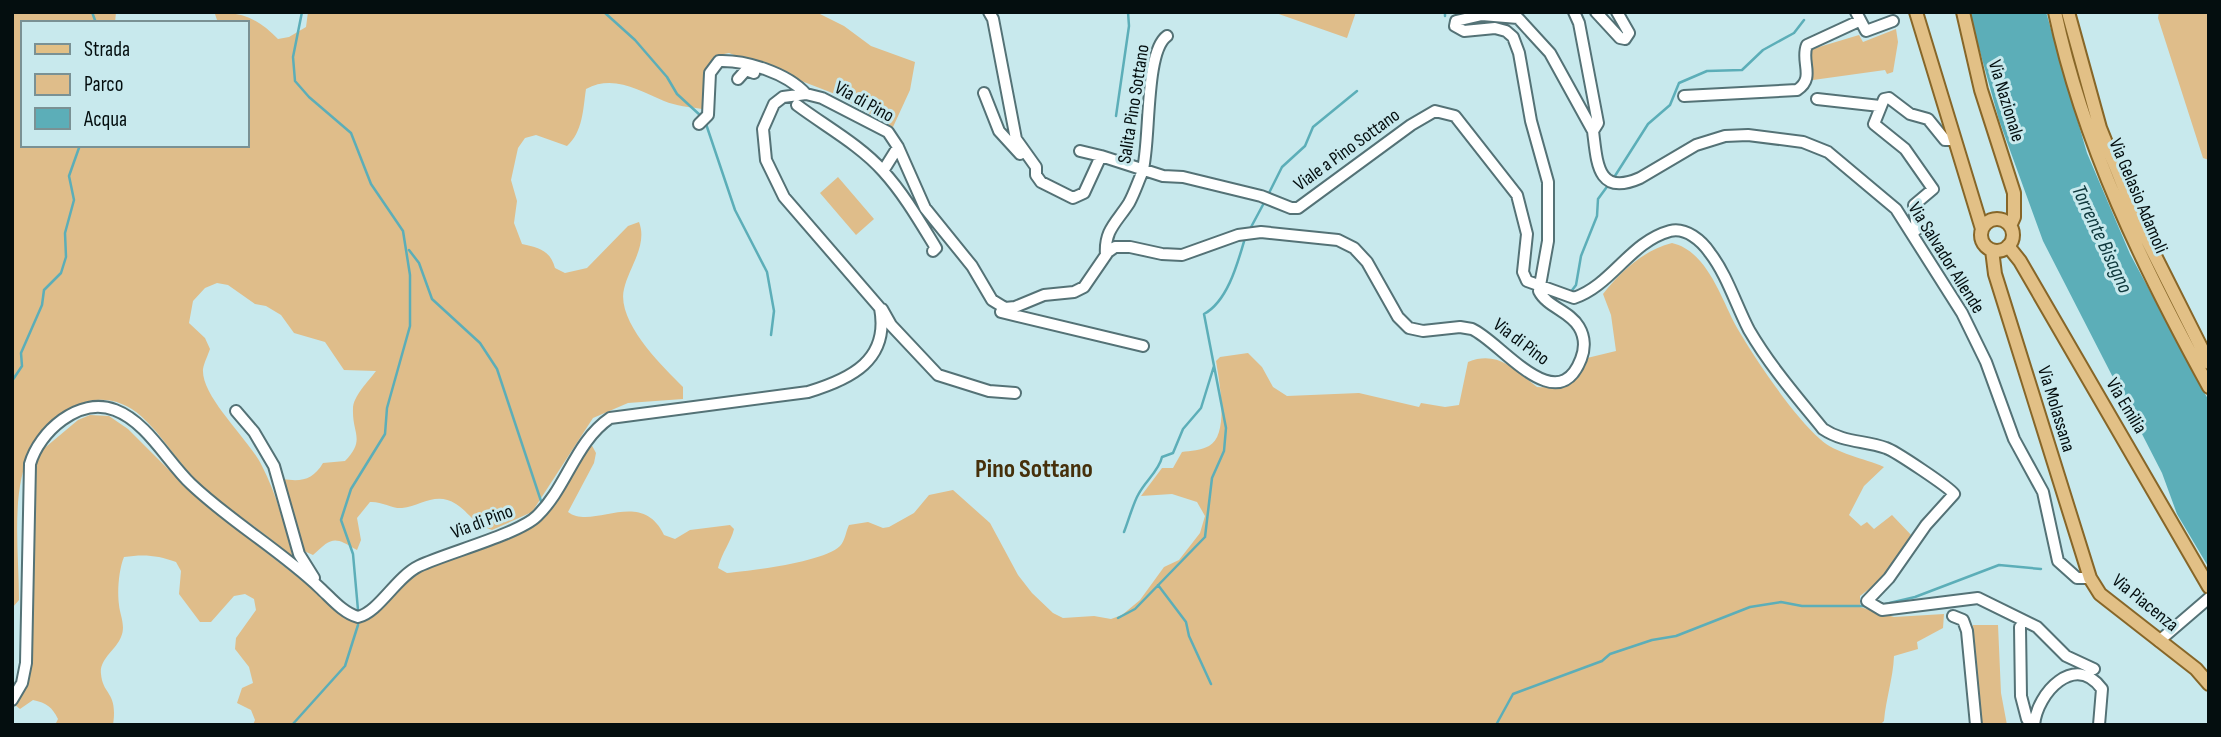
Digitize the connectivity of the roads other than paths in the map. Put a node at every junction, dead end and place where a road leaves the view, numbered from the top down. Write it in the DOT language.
graph roads {
  1 [pos="989,12"];
  2 [pos="1574,12"];
  3 [pos="1596,12"];
  4 [pos="1617,12"];
  5 [pos="1916,12"];
  6 [pos="1963,12"];
  7 [pos="2055,12"];
  8 [pos="2068,12"];
  9 [pos="1857,17"];
  10 [pos="1893,21"];
  11 [pos="1167,36"];
  12 [pos="738,79"];
  13 [pos="984,93"];
  14 [pos="806,94"];
  15 [pos="1684,96"];
  16 [pos="795,99"];
  17 [pos="1817,99"];
  18 [pos="1880,106"];
  19 [pos="699,124"];
  20 [pos="1593,131"];
  21 [pos="1955,140"];
  22 [pos="898,147"];
  23 [pos="1080,151"];
  24 [pos="1027,155"];
  25 [pos="1101,156"];
  26 [pos="1143,170"];
  27 [pos="883,171"];
  28 [pos="1972,191"];
  29 [pos="2002,221"];
  30 [pos="1982,229"];
  31 [pos="1912,234"];
  32 [pos="2008,246"];
  33 [pos="1992,250"];
  34 [pos="933,251"];
  35 [pos="1106,255"];
  36 [pos="1539,284"];
  37 [pos="985,288"];
  38 [pos="880,308"];
  39 [pos="1143,346"];
  40 [pos="2209,362"];
  41 [pos="2209,387"];
  42 [pos="1015,393"];
  43 [pos="236,411"];
  44 [pos="2090,578"];
  45 [pos="315,582"];
  46 [pos="2209,587"];
  47 [pos="2209,598"];
  48 [pos="1953,616"];
  49 [pos="2020,627"];
  50 [pos="2160,641"];
  51 [pos="2094,669"];
  52 [pos="2209,684"];
  53 [pos="12,700"];
  54 [pos="2034,723"];
  55 [pos="1976,725"];
  56 [pos="2099,725"];
  1 -- 24 [label="street"];
  2 -- 20 [label="street"];
  3 -- 4 [label="street"];
  5 -- 21 [label="main road"];
  6 -- 29 [label="main road, Via Nazionale"];
  7 -- 41 [label="main road, Via Gelasio Adamoli"];
  8 -- 40 [label="main road, Via Gelasio Adamoli"];
  9 -- 10 [label="street"];
  9 -- 15 [label="street"];
  11 -- 26 [label="street, Salita Pino Sottano"];
  12 -- 16 [label="street"];
  13 -- 24 [label="street"];
  14 -- 16 [label="street, Via di Pino"];
  14 -- 19 [label="street"];
  14 -- 22 [label="street, Via di Pino"];
  16 -- 27 [label="street"];
  16 -- 38 [label="street"];
  17 -- 18 [label="street"];
  18 -- 21 [label="street"];
  18 -- 31 [label="street"];
  20 -- 31 [label="street, Via Salvador Allende"];
  20 -- 36 [label="street"];
  21 -- 28 [label="main road"];
  22 -- 27 [label="street"];
  22 -- 37 [label="street, Via di Pino"];
  23 -- 25 [label="street, Viale a Pino Sottano"];
  24 -- 25 [label="street"];
  25 -- 26 [label="street, Viale a Pino Sottano"];
  26 -- 35 [label="street, Salita Pino Sottano"];
  26 -- 36 [label="street, Viale a Pino Sottano"];
  27 -- 34 [label="street"];
  28 -- 29 [label="main road"];
  28 -- 30 [label="main road"];
  29 -- 30 [label="main road"];
  29 -- 32 [label="main road"];
  30 -- 33 [label="main road"];
  31 -- 44 [label="street, Via Salvador Allende"];
  32 -- 33 [label="main road"];
  32 -- 46 [label="main road, Via Emilia"];
  33 -- 44 [label="main road, Via Molassana"];
  35 -- 36 [label="street, Via di Pino"];
  35 -- 37 [label="street, Via di Pino"];
  36 -- 51 [label="street"];
  37 -- 39 [label="street"];
  38 -- 42 [label="street"];
  38 -- 45 [label="street, Via di Pino"];
  43 -- 45 [label="street"];
  44 -- 50 [label="main road, Via Piacenza"];
  45 -- 53 [label="street, Via di Pino"];
  47 -- 50 [label="street"];
  48 -- 55 [label="street"];
  49 -- 54 [label="street"];
  50 -- 52 [label="main road, Via Piacenza"];
  54 -- 56 [label="street"];
}
